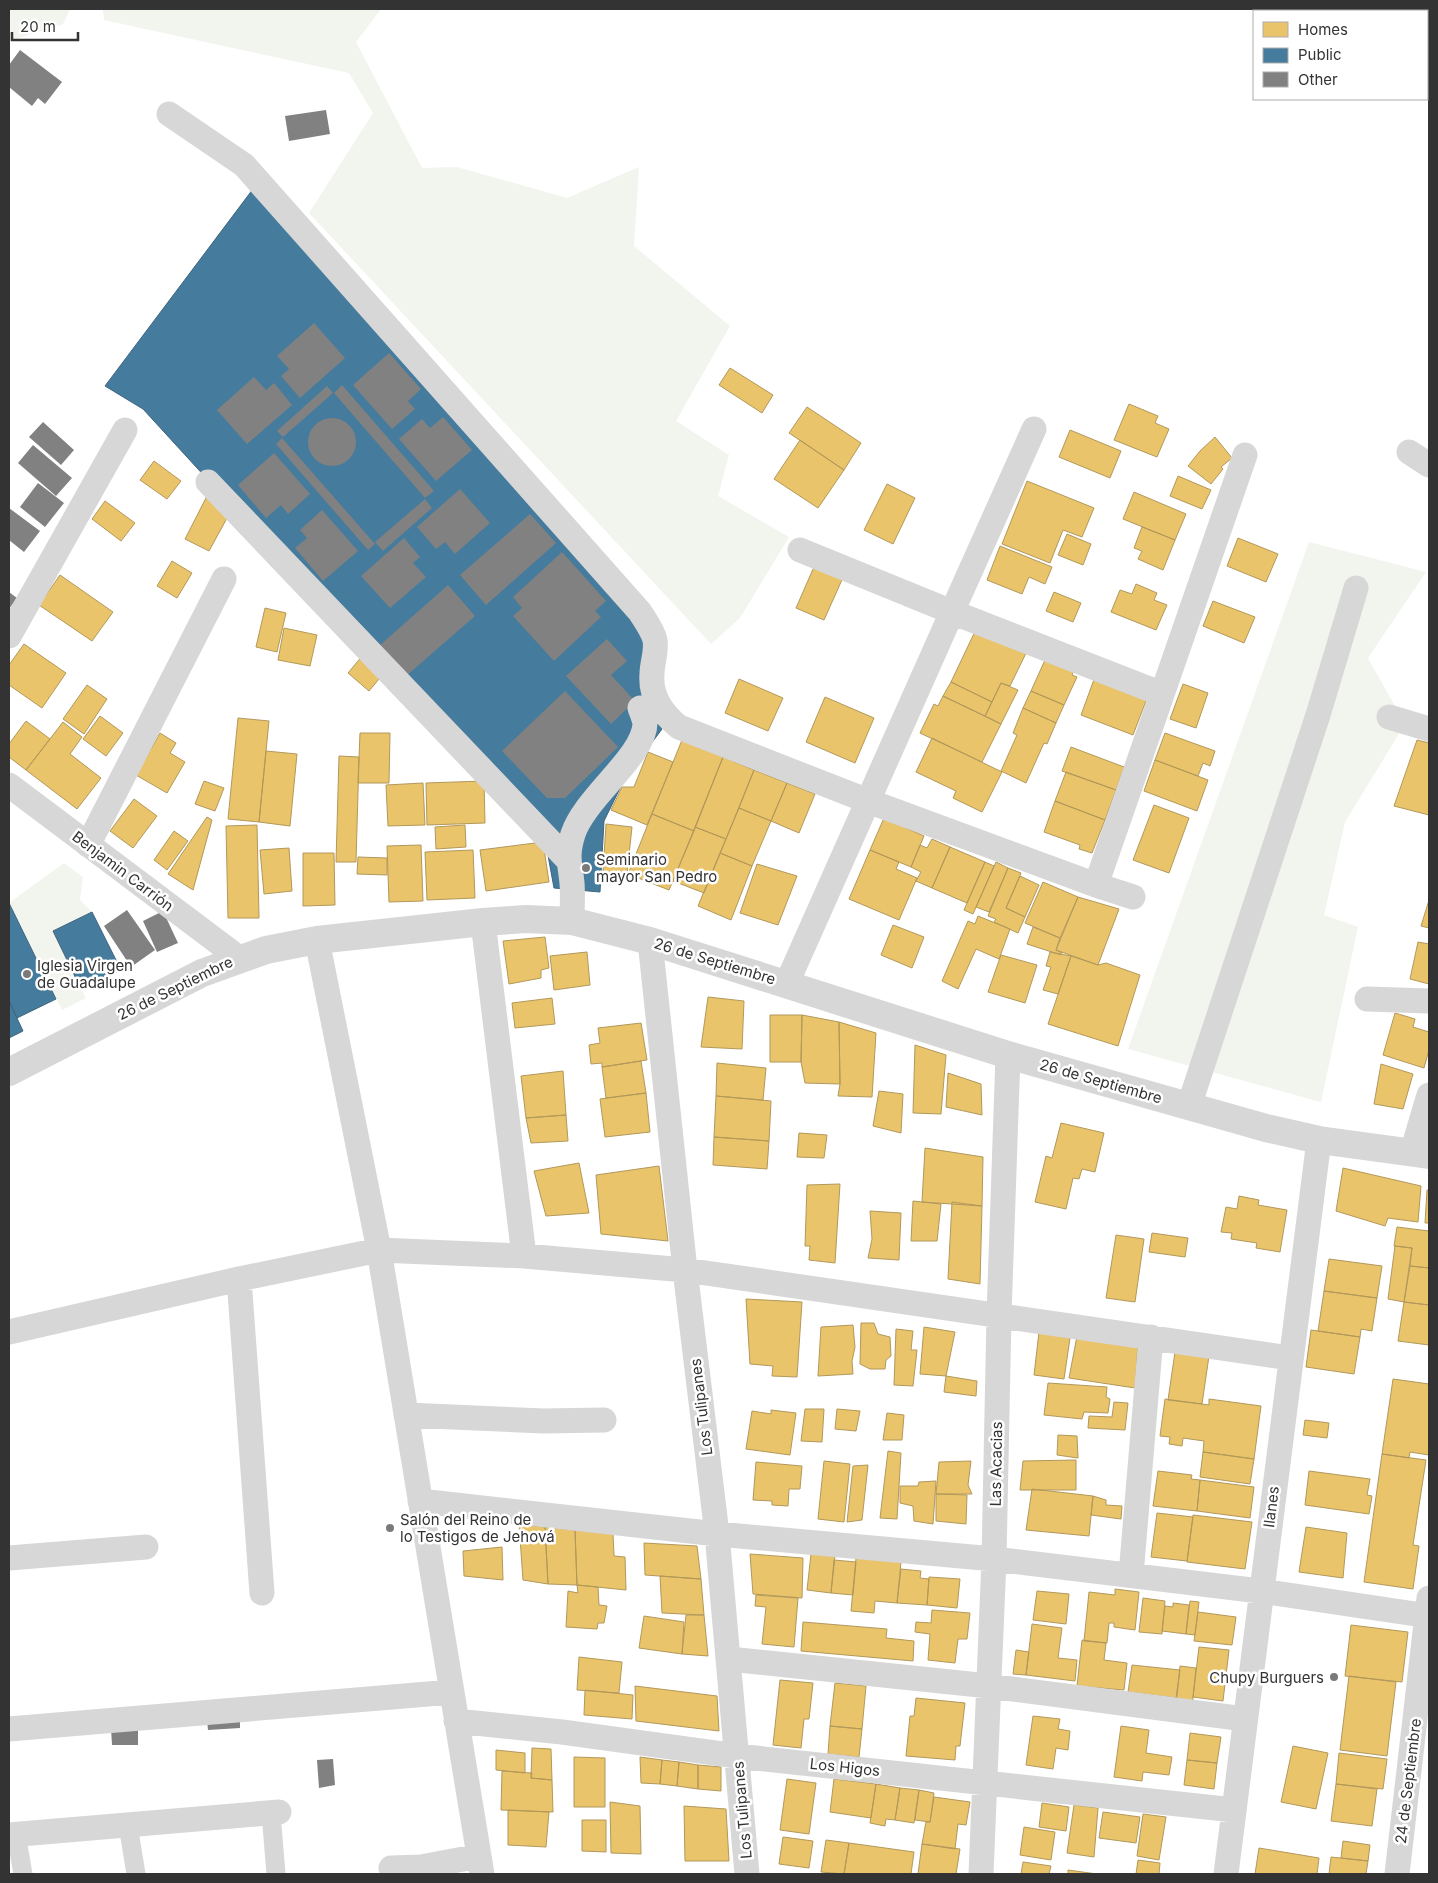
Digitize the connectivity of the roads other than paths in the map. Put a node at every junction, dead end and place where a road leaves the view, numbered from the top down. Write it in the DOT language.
graph roads {
  1 [pos="169,114"];
  2 [pos="1034,429"];
  3 [pos="125,430"];
  4 [pos="1245,455"];
  5 [pos="208,482"];
  6 [pos="800,550"];
  7 [pos="224,579"];
  8 [pos="1356,588"];
  9 [pos="952,612"];
  10 [pos="9,636"];
  11 [pos="1162,694"];
  12 [pos="640,708"];
  13 [pos="1389,717"];
  14 [pos="1429,729"];
  15 [pos="9,785"];
  16 [pos="868,802"];
  17 [pos="88,845"];
  18 [pos="568,860"];
  19 [pos="1096,885"];
  20 [pos="1133,897"];
  21 [pos="572,921"];
  22 [pos="483,922"];
  23 [pos="317,940"];
  24 [pos="650,941"];
  25 [pos="239,958"];
  26 [pos="787,983"];
  27 [pos="1367,1000"];
  28 [pos="1429,1002"];
  29 [pos="1008,1054"];
  30 [pos="9,1072"];
  31 [pos="1429,1095"];
  32 [pos="1189,1106"];
  33 [pos="1319,1140"];
  34 [pos="1421,1154"];
  35 [pos="379,1250"];
  36 [pos="524,1256"];
  37 [pos="685,1270"];
  38 [pos="239,1279"];
  39 [pos="999,1315"];
  40 [pos="9,1332"];
  41 [pos="1151,1337"];
  42 [pos="1290,1358"];
  43 [pos="406,1415"];
  44 [pos="604,1420"];
  45 [pos="420,1501"];
  46 [pos="716,1534"];
  47 [pos="146,1547"];
  48 [pos="9,1558"];
  49 [pos="994,1559"];
  50 [pos="1131,1575"];
  51 [pos="1260,1592"];
  52 [pos="262,1593"];
  53 [pos="1428,1610"];
  54 [pos="729,1659"];
  55 [pos="989,1686"];
  56 [pos="452,1692"];
  57 [pos="1245,1719"];
  58 [pos="456,1721"];
  59 [pos="9,1729"];
  60 [pos="737,1756"];
  61 [pos="984,1781"];
  62 [pos="1234,1810"];
  63 [pos="275,1813"];
  64 [pos="128,1825"];
  65 [pos="12,1835"];
  66 [pos="391,1868"];
  67 [pos="482,1870"];
  68 [pos="23,1874"];
  69 [pos="136,1874"];
  70 [pos="276,1874"];
  71 [pos="747,1874"];
  72 [pos="981,1874"];
  73 [pos="1226,1874"];
  74 [pos="1397,1874"];
  1 -- 16 [label="street"];
  2 -- 9 [label="street"];
  3 -- 10 [label="street"];
  4 -- 11 [label="street"];
  5 -- 18 [label="street"];
  6 -- 9 [label="street"];
  7 -- 17 [label="street"];
  8 -- 32 [label="street"];
  9 -- 11 [label="street"];
  9 -- 16 [label="street"];
  11 -- 19 [label="street"];
  12 -- 18 [label="street"];
  13 -- 14 [label="street"];
  15 -- 17 [label="street, Benjamin Carrión"];
  16 -- 19 [label="street"];
  16 -- 26 [label="street"];
  17 -- 25 [label="street, Benjamin Carrión"];
  18 -- 21 [label="street"];
  19 -- 20 [label="street"];
  21 -- 22 [label="street, 26 de Septiembre"];
  21 -- 24 [label="street, 26 de Septiembre"];
  22 -- 23 [label="street, 26 de Septiembre"];
  22 -- 36 [label="street"];
  23 -- 25 [label="street, 26 de Septiembre"];
  23 -- 35 [label="street"];
  24 -- 26 [label="street, 26 de Septiembre"];
  24 -- 37 [label="street, Los Tulipanes"];
  25 -- 30 [label="street, 26 de Septiembre"];
  26 -- 29 [label="street, 26 de Septiembre"];
  27 -- 28 [label="street"];
  29 -- 32 [label="street, 26 de Septiembre"];
  29 -- 39 [label="street, Las Acacias"];
  31 -- 34 [label="street"];
  32 -- 33 [label="street, 26 de Septiembre"];
  33 -- 34 [label="street, 26 de Septiembre"];
  33 -- 42 [label="street, Ilanes"];
  35 -- 36 [label="street"];
  35 -- 38 [label="street"];
  35 -- 43 [label="street"];
  36 -- 37 [label="street"];
  37 -- 39 [label="street"];
  37 -- 46 [label="street, Los Tulipanes"];
  38 -- 40 [label="street"];
  38 -- 52 [label="street"];
  39 -- 41 [label="street"];
  39 -- 49 [label="street, Las Acacias"];
  41 -- 42 [label="street"];
  41 -- 50 [label="street"];
  42 -- 51 [label="street, Ilanes"];
  43 -- 44 [label="street"];
  43 -- 45 [label="street"];
  45 -- 46 [label="street"];
  45 -- 56 [label="street"];
  46 -- 49 [label="street"];
  46 -- 54 [label="street, Los Tulipanes"];
  47 -- 48 [label="street"];
  49 -- 50 [label="street"];
  49 -- 55 [label="street, Las Acacias"];
  50 -- 51 [label="street"];
  51 -- 53 [label="street"];
  51 -- 57 [label="street, Ilanes"];
  53 -- 74 [label="street, 24 de Septiembre"];
  54 -- 55 [label="street"];
  54 -- 60 [label="street, Los Tulipanes"];
  55 -- 57 [label="street"];
  55 -- 61 [label="street, Las Acacias"];
  56 -- 58 [label="street"];
  56 -- 59 [label="street"];
  57 -- 62 [label="street, Ilanes"];
  58 -- 60 [label="street, Los Higos"];
  58 -- 67 [label="street"];
  60 -- 61 [label="street, Los Higos"];
  60 -- 71 [label="street, Los Tulipanes"];
  61 -- 62 [label="street, Los Higos"];
  61 -- 72 [label="street, Las Acacias"];
  62 -- 73 [label="street, Ilanes"];
  63 -- 64 [label="street"];
  63 -- 70 [label="street"];
  64 -- 65 [label="street"];
  64 -- 69 [label="street"];
  65 -- 68 [label="street"];
  66 -- 67 [label="street"];
}
